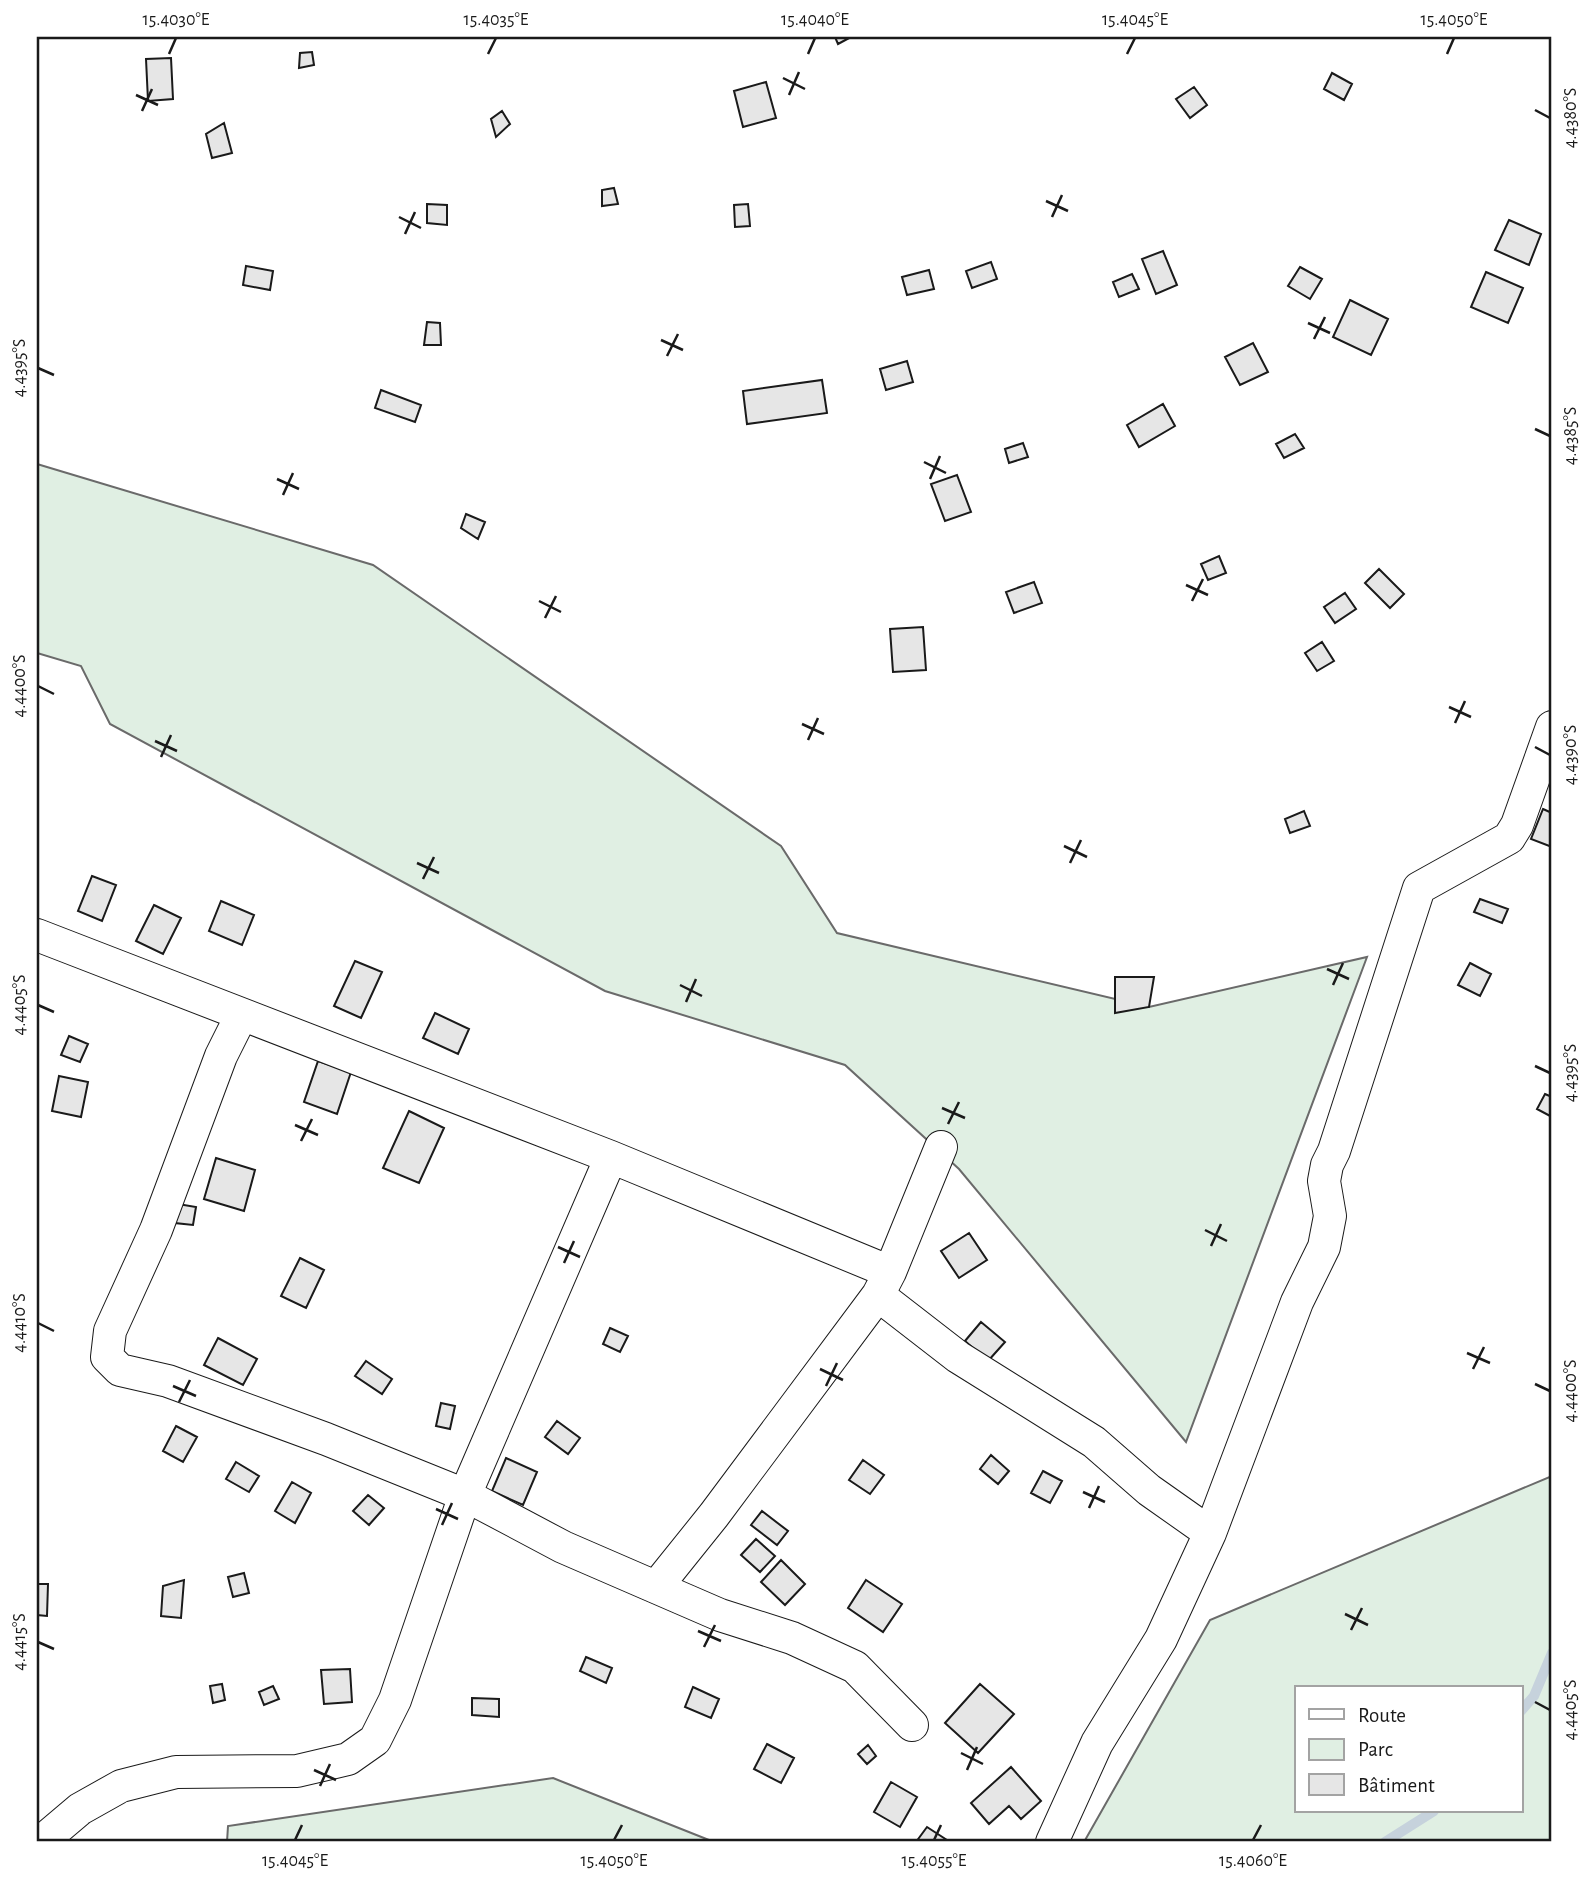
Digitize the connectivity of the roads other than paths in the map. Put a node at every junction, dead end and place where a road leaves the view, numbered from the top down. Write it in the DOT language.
graph roads {
  1 [pos="1552,727"];
  2 [pos="37,935"];
  3 [pos="241,1016"];
  4 [pos="941,1147"];
  5 [pos="611,1157"];
  6 [pos="884,1283"];
  7 [pos="465,1495"];
  8 [pos="1210,1533"];
  9 [pos="657,1586"];
  10 [pos="912,1725"];
  11 [pos="41,1842"];
  12 [pos="1052,1842"];
  1 -- 8 [label="street"];
  2 -- 3 [label="street"];
  3 -- 5 [label="street"];
  3 -- 7 [label="street"];
  4 -- 6 [label="street"];
  5 -- 6 [label="street"];
  5 -- 7 [label="street"];
  6 -- 8 [label="street"];
  6 -- 9 [label="street"];
  7 -- 9 [label="street"];
  7 -- 11 [label="street"];
  8 -- 12 [label="street"];
  9 -- 10 [label="street"];
}
